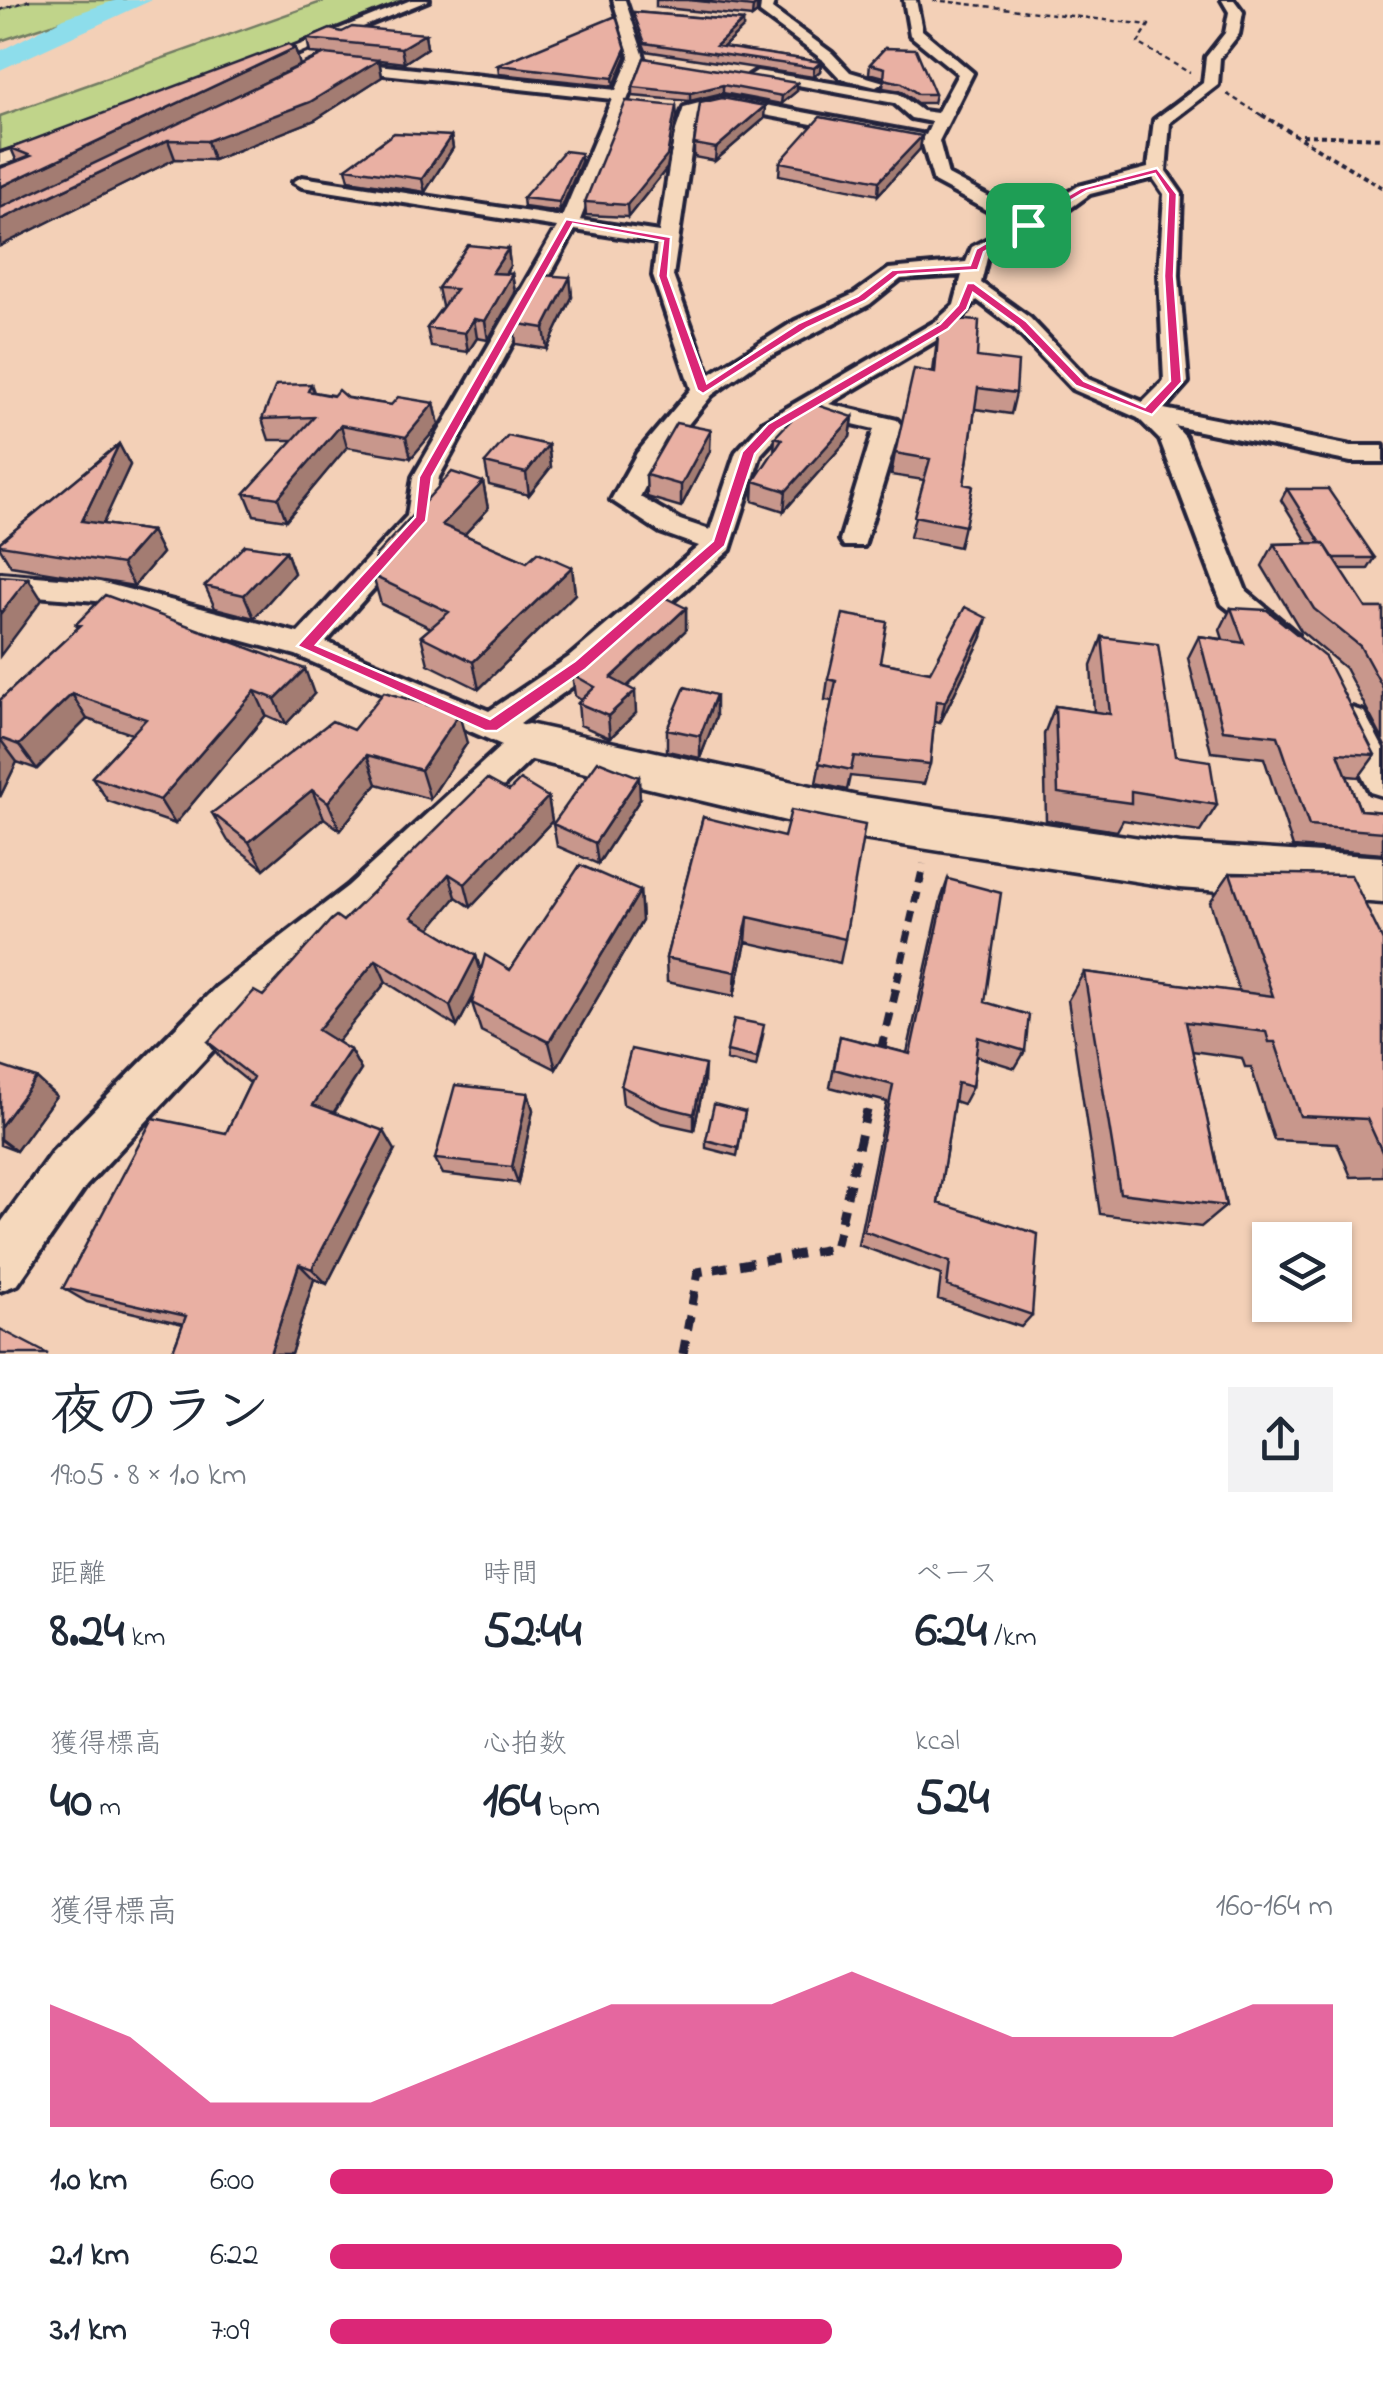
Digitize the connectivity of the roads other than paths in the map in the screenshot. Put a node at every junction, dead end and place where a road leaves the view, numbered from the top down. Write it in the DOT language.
graph roads {
  1 [pos="423,0"];
  2 [pos="762,0"];
  3 [pos="910,0"];
  4 [pos="1228,0"];
  5 [pos="625,8"];
  6 [pos="766,26"];
  7 [pos="784,28"];
  8 [pos="279,56"];
  9 [pos="243,70"];
  10 [pos="730,72"];
  11 [pos="899,99"];
  12 [pos="627,101"];
  13 [pos="944,120"];
  14 [pos="72,139"];
  15 [pos="931,141"];
  16 [pos="0,160"];
  17 [pos="1157,170"];
  18 [pos="302,182"];
  19 [pos="570,221"];
  20 [pos="1028,225"];
  21 [pos="668,239"];
  22 [pos="972,276"];
  23 [pos="703,390"];
  24 [pos="807,406"];
  25 [pos="1147,412"];
  26 [pos="1383,454"];
  27 [pos="854,540"];
  28 [pos="720,543"];
  29 [pos="0,583"];
  30 [pos="305,646"];
  31 [pos="1300,649"];
  32 [pos="1342,702"];
  33 [pos="510,734"];
  34 [pos="1383,782"];
  35 [pos="1383,880"];
  36 [pos="0,1266"];
  1 -- 8 [label="street"];
  2 -- 7 [label="street"];
  3 -- 13 [label="street"];
  4 -- 17 [label="street"];
  5 -- 12 [label="street"];
  6 -- 7 [label="street"];
  7 -- 11 [label="street"];
  8 -- 9 [label="street"];
  8 -- 12 [label="street"];
  10 -- 11 [label="street"];
  11 -- 13 [label="street"];
  12 -- 19 [label="street"];
  13 -- 15 [label="street"];
  14 -- 16 [label="street"];
  15 -- 20 [label="street"];
  15 -- 21 [label="street"];
  17 -- 20 [label="street"];
  17 -- 25 [label="street"];
  18 -- 19 [label="street"];
  19 -- 21 [label="street"];
  19 -- 30 [label="street"];
  20 -- 22 [label="street"];
  21 -- 23 [label="street"];
  22 -- 23 [label="street"];
  22 -- 24 [label="street"];
  22 -- 25 [label="street"];
  23 -- 28 [label="street"];
  24 -- 27 [label="street"];
  24 -- 28 [label="street"];
  25 -- 26 [label="street"];
  25 -- 31 [label="street"];
  28 -- 33 [label="street"];
  29 -- 30 [label="street"];
  30 -- 33 [label="street"];
  32 -- 34 [label="street"];
  33 -- 35 [label="street"];
  33 -- 36 [label="street"];
}
